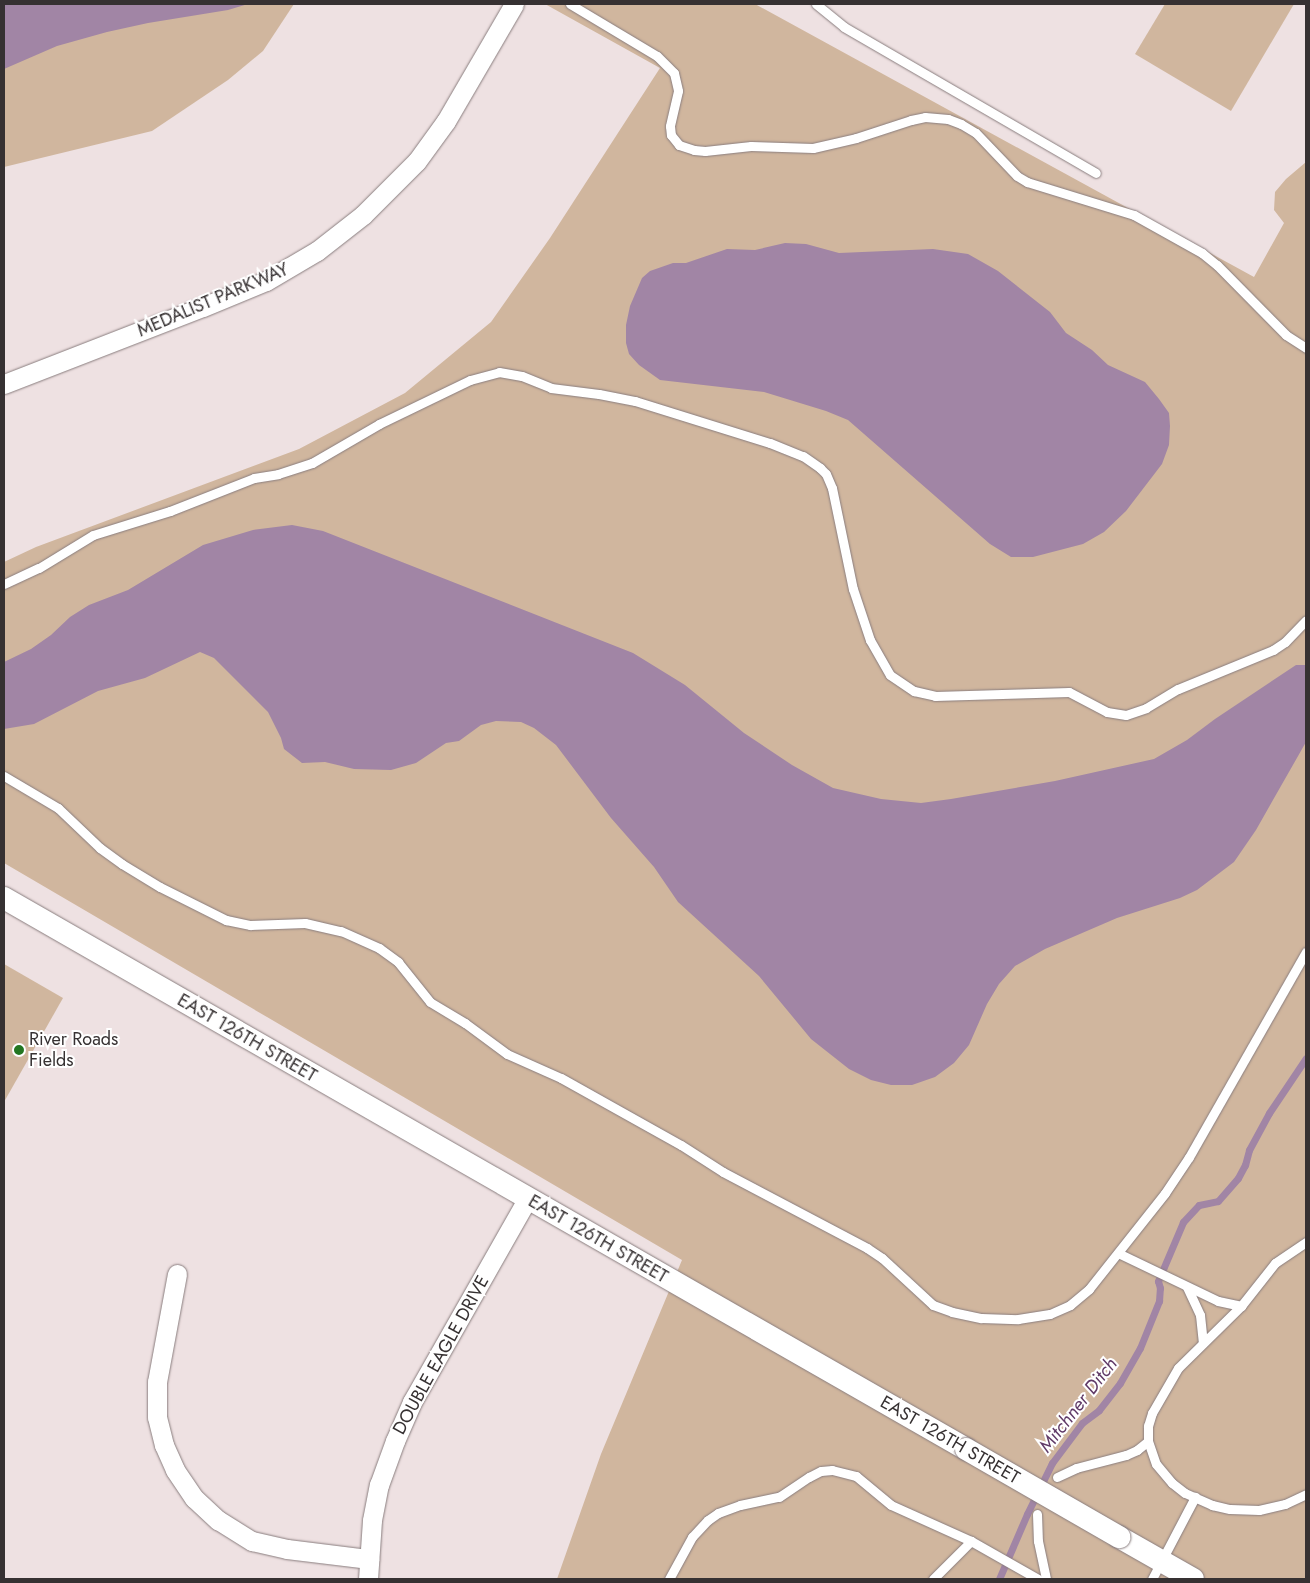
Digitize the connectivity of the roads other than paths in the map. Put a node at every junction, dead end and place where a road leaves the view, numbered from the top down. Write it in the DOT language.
graph roads {
  1 [pos="514,4"];
  2 [pos="570,4"];
  3 [pos="816,4"];
  4 [pos="1096,174"];
  5 [pos="1306,348"];
  6 [pos="4,384"];
  7 [pos="4,584"];
  8 [pos="1306,620"];
  9 [pos="4,776"];
  10 [pos="4,898"];
  11 [pos="1306,952"];
  12 [pos="528,1198"];
  13 [pos="1306,1242"];
  14 [pos="1118,1253"];
  15 [pos="177,1274"];
  16 [pos="1187,1286"];
  17 [pos="1241,1306"];
  18 [pos="1203,1343"];
  19 [pos="1148,1441"];
  20 [pos="1057,1477"];
  21 [pos="1306,1494"];
  22 [pos="1195,1497"];
  23 [pos="1036,1514"];
  24 [pos="971,1541"];
  25 [pos="369,1560"];
  26 [pos="1156,1570"];
  27 [pos="368,1579"];
  28 [pos="669,1579"];
  29 [pos="932,1579"];
  30 [pos="1038,1579"];
  31 [pos="1046,1579"];
  32 [pos="1193,1579"];
  1 -- 6 [label="street, MEDALIST PARKWAY"];
  2 -- 5 [label="lane"];
  3 -- 4 [label="lane"];
  7 -- 8 [label="lane"];
  9 -- 14 [label="lane"];
  10 -- 12 [label="street, EAST 126TH STREET"];
  11 -- 14 [label="lane"];
  12 -- 25 [label="street, DOUBLE EAGLE DRIVE"];
  12 -- 26 [label="street, EAST 126TH STREET, bridge"];
  13 -- 17 [label="lane"];
  14 -- 16 [label="lane"];
  15 -- 25 [label="street"];
  16 -- 17 [label="lane"];
  16 -- 18 [label="lane"];
  17 -- 18 [label="lane"];
  18 -- 19 [label="lane"];
  19 -- 20 [label="lane"];
  19 -- 22 [label="lane"];
  21 -- 22 [label="lane"];
  22 -- 26 [label="lane"];
  23 -- 31 [label="lane"];
  24 -- 28 [label="lane"];
  24 -- 29 [label="lane"];
  24 -- 30 [label="lane"];
  25 -- 27 [label="street, DOUBLE EAGLE DRIVE"];
  26 -- 32 [label="street, EAST 126TH STREET"];
}
